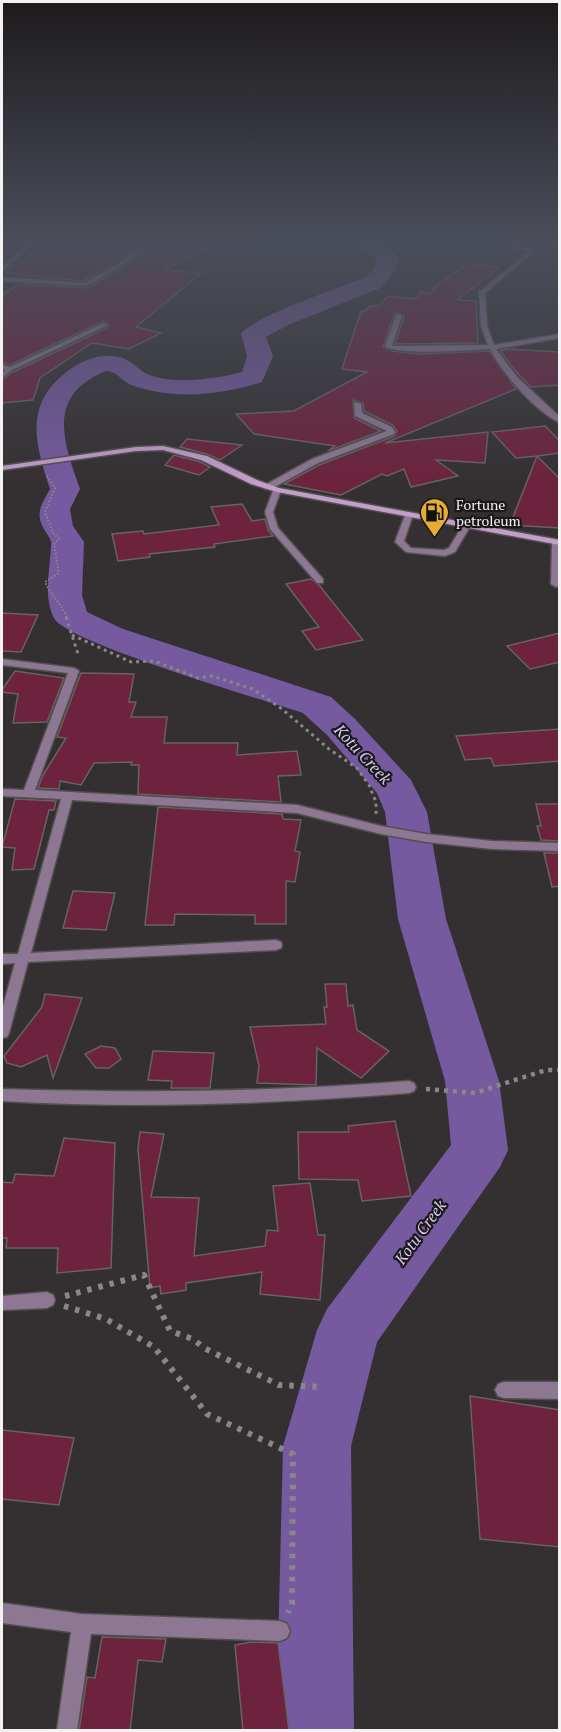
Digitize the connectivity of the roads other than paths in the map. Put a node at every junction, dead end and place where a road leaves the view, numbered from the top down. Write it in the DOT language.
graph roads {
  1 [pos="396,323"];
  2 [pos="484,323"];
  3 [pos="104,325"];
  4 [pos="560,336"];
  5 [pos="492,347"];
  6 [pos="2,366"];
  7 [pos="10,369"];
  8 [pos="2,376"];
  9 [pos="357,404"];
  10 [pos="560,421"];
  11 [pos="2,468"];
  12 [pos="267,487"];
  13 [pos="277,490"];
  14 [pos="410,515"];
  15 [pos="467,525"];
  16 [pos="558,543"];
  17 [pos="320,581"];
  18 [pos="556,584"];
  19 [pos="2,662"];
  20 [pos="2,792"];
  21 [pos="28,793"];
  22 [pos="68,795"];
  23 [pos="560,847"];
  24 [pos="276,945"];
  25 [pos="21,957"];
  26 [pos="2,959"];
  27 [pos="2,1033"];
  28 [pos="409,1088"];
  29 [pos="2,1095"];
  30 [pos="46,1300"];
  31 [pos="2,1303"];
  32 [pos="504,1390"];
  33 [pos="560,1391"];
  34 [pos="2,1613"];
  35 [pos="82,1624"];
  36 [pos="280,1631"];
  37 [pos="67,1731"];
  1 -- 5 [label="street"];
  2 -- 5 [label="street"];
  3 -- 7 [label="street"];
  4 -- 5 [label="street"];
  5 -- 10 [label="street"];
  6 -- 7 [label="street"];
  7 -- 8 [label="street"];
  9 -- 12 [label="street"];
  11 -- 12 [label="street"];
  12 -- 13 [label="street"];
  13 -- 14 [label="street"];
  13 -- 17 [label="street"];
  14 -- 15 [label="street"];
  14 -- 15 [label="street"];
  15 -- 16 [label="street"];
  16 -- 18 [label="street"];
  19 -- 21 [label="street"];
  20 -- 21 [label="street"];
  21 -- 22 [label="street"];
  22 -- 23 [label="street"];
  22 -- 25 [label="street"];
  24 -- 25 [label="street"];
  25 -- 26 [label="street"];
  25 -- 27 [label="street"];
  28 -- 29 [label="street"];
  30 -- 31 [label="street"];
  32 -- 33 [label="street"];
  34 -- 35 [label="street"];
  35 -- 36 [label="street"];
  35 -- 37 [label="street"];
}
